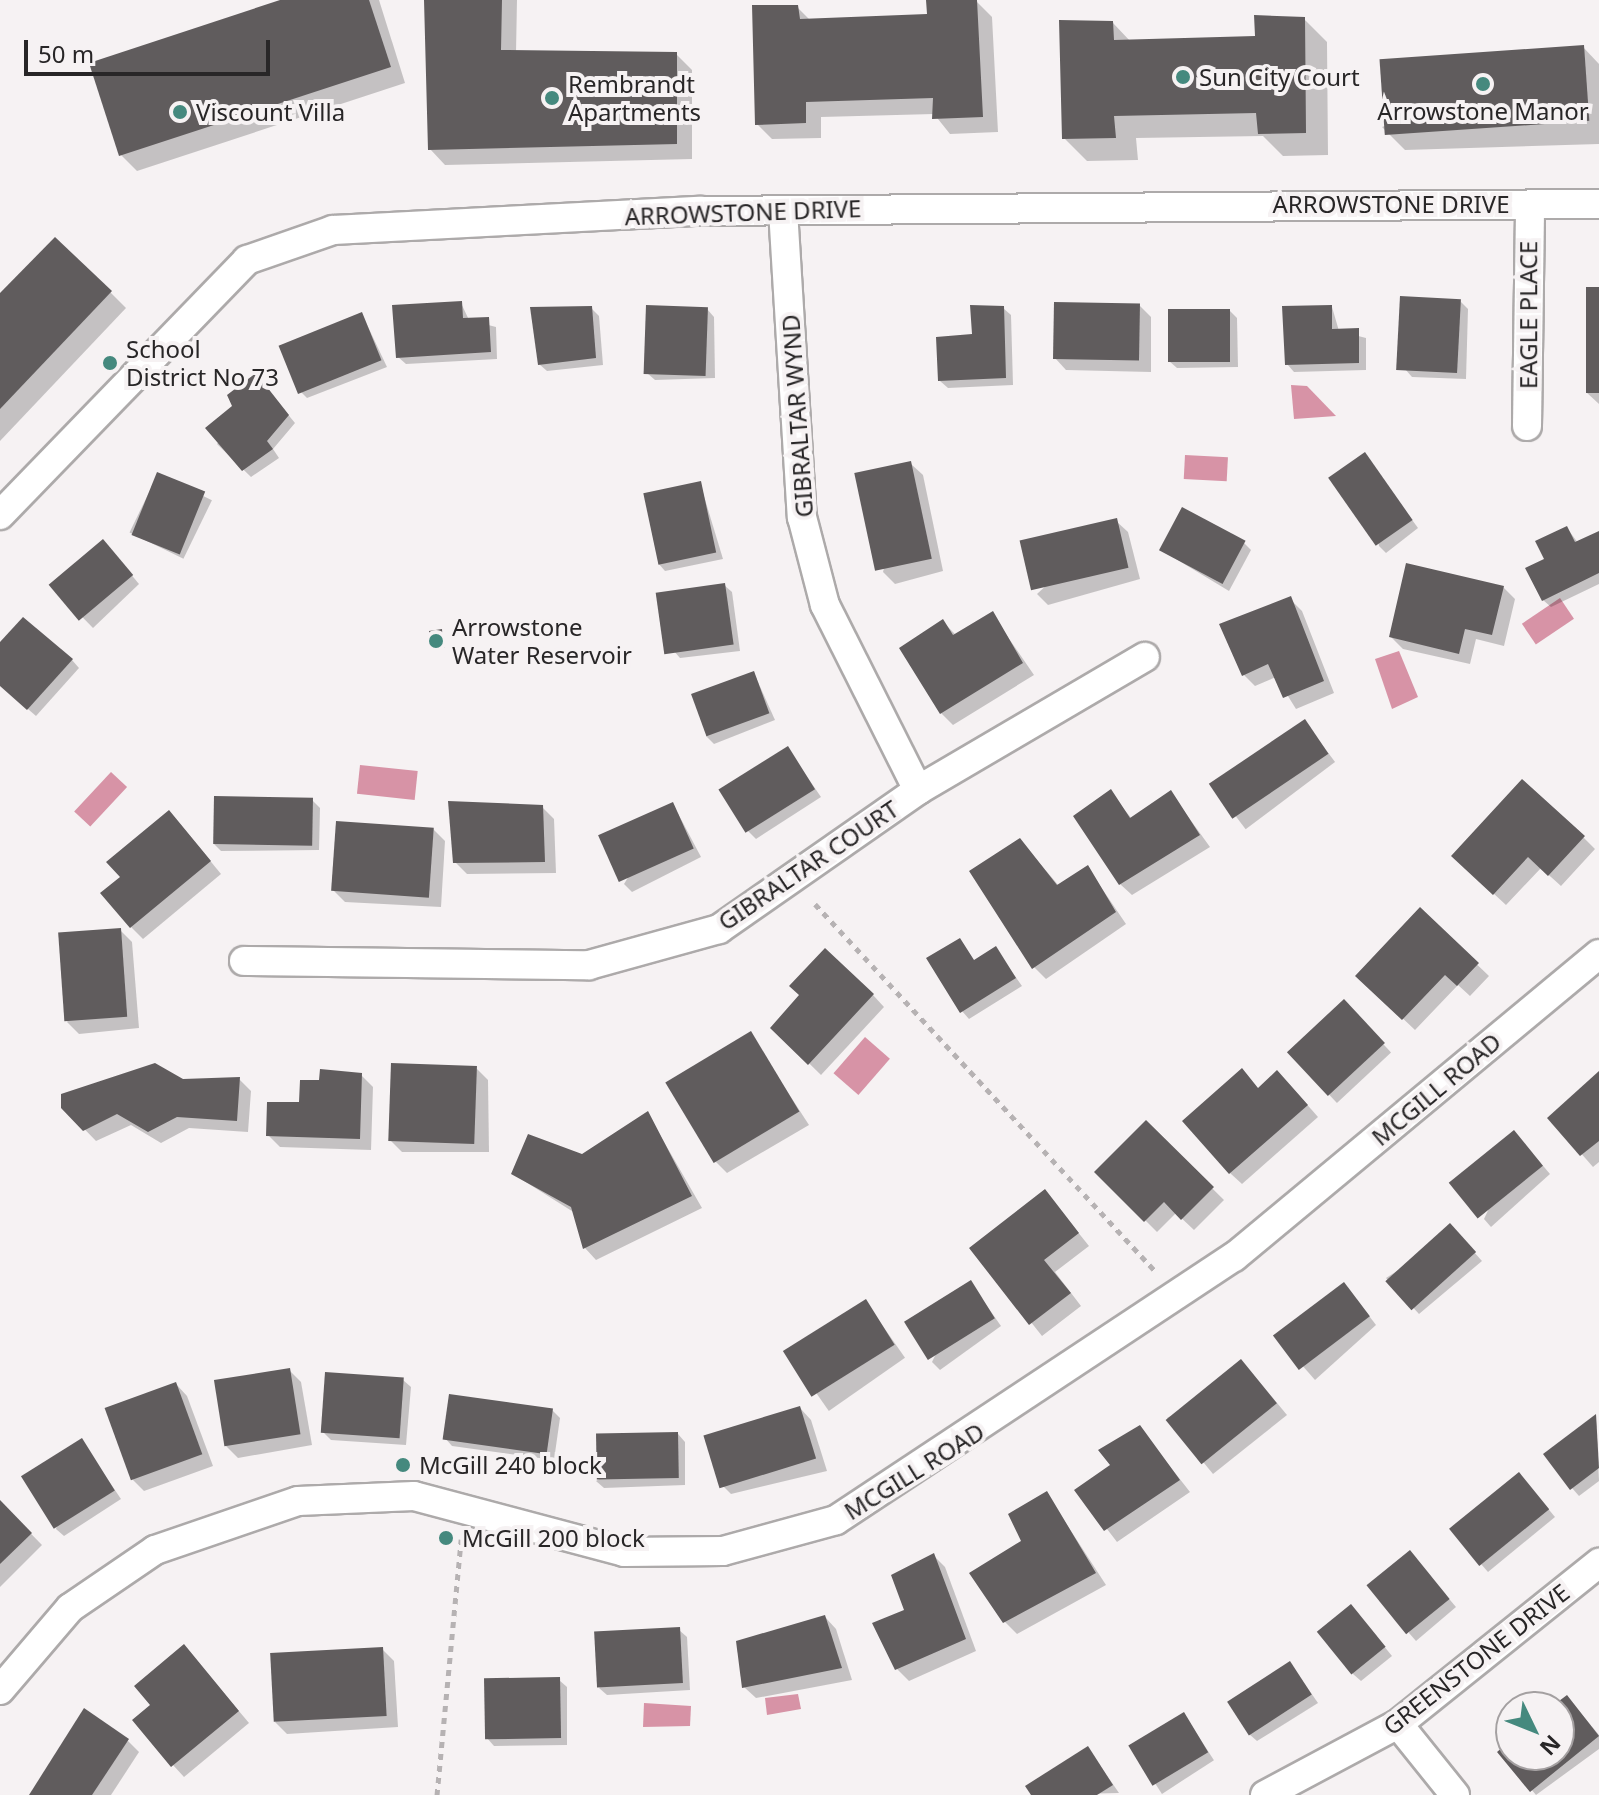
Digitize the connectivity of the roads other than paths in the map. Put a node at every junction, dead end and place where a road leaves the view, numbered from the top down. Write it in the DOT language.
graph roads {
  1 [pos="1599,204"];
  2 [pos="1530,205"];
  3 [pos="783,210"];
  4 [pos="1527,426"];
  5 [pos="0,515"];
  6 [pos="1145,657"];
  7 [pos="918,790"];
  8 [pos="1599,954"];
  9 [pos="244,961"];
  10 [pos="1599,1563"];
  11 [pos="0,1690"];
  12 [pos="1398,1724"];
  13 [pos="1265,1795"];
  14 [pos="1455,1795"];
  1 -- 2 [label="street, ARROWSTONE DRIVE"];
  2 -- 3 [label="street, ARROWSTONE DRIVE"];
  2 -- 4 [label="street, EAGLE PLACE"];
  3 -- 5 [label="street, ARROWSTONE DRIVE"];
  3 -- 7 [label="street, GIBRALTAR WYND"];
  6 -- 7 [label="street, GIBRALTAR COURT"];
  7 -- 9 [label="street, GIBRALTAR COURT"];
  8 -- 11 [label="street, MCGILL ROAD"];
  10 -- 12 [label="street, GREENSTONE DRIVE"];
  12 -- 13 [label="street, GREENSTONE DRIVE"];
  12 -- 14 [label="street"];
}
